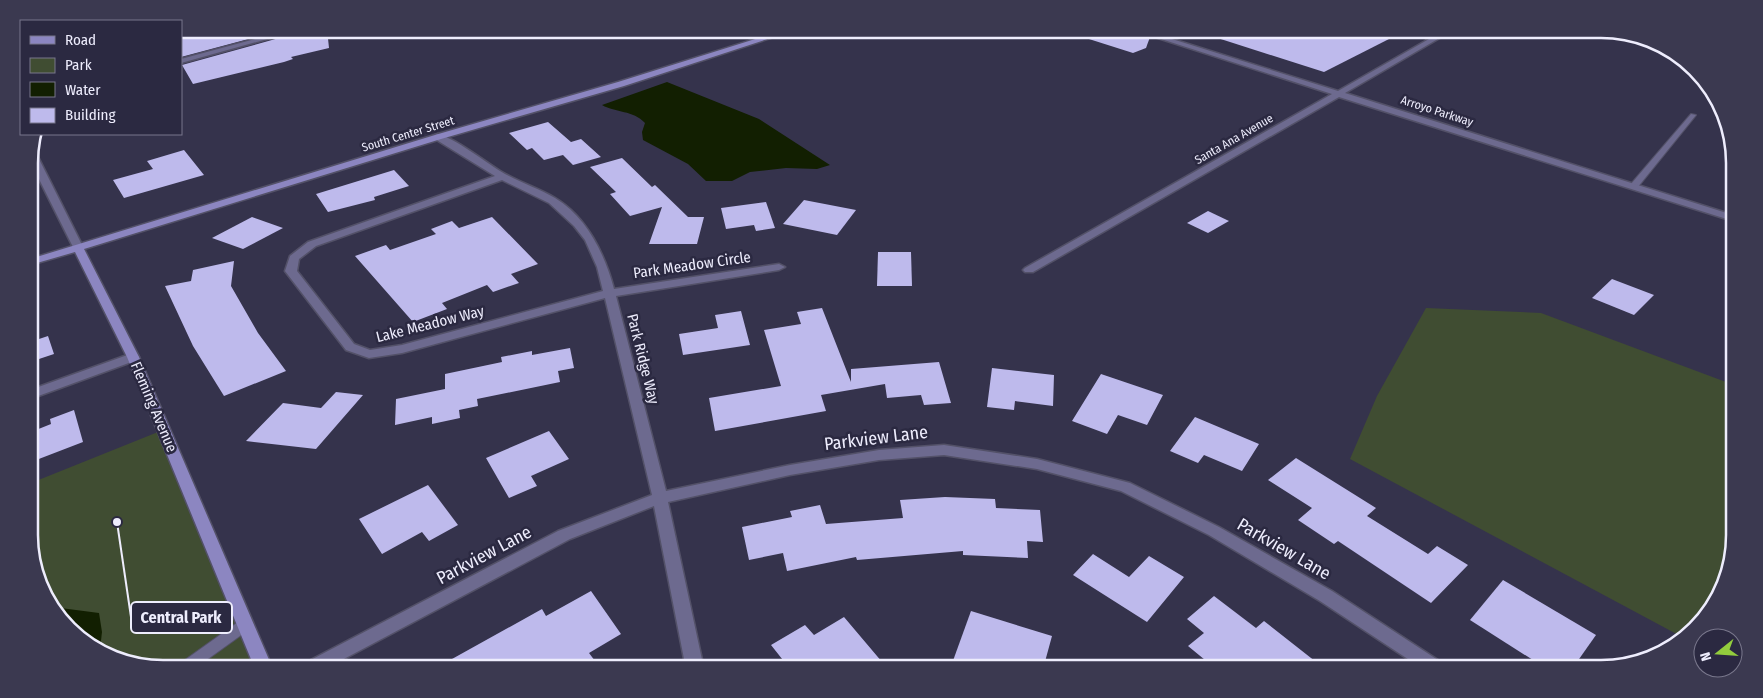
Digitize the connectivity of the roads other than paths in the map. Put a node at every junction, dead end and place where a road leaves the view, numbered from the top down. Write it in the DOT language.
graph roads {
  1 [pos="266,38"];
  2 [pos="766,38"];
  3 [pos="1163,38"];
  4 [pos="1435,38"];
  5 [pos="182,61"];
  6 [pos="1339,93"];
  7 [pos="1693,115"];
  8 [pos="438,137"];
  9 [pos="38,167"];
  10 [pos="503,178"];
  11 [pos="1634,186"];
  12 [pos="1726,216"];
  13 [pos="78,247"];
  14 [pos="38,260"];
  15 [pos="779,267"];
  16 [pos="1029,270"];
  17 [pos="610,292"];
  18 [pos="133,357"];
  19 [pos="38,392"];
  20 [pos="660,498"];
  21 [pos="246,624"];
  22 [pos="196,660"];
  23 [pos="260,660"];
  24 [pos="327,660"];
  25 [pos="693,660"];
  26 [pos="1424,660"];
  1 -- 5 [label="street"];
  2 -- 8 [label="street, South Center Street"];
  3 -- 6 [label="street, Arroyo Parkway"];
  4 -- 6 [label="street, Santa Ana Avenue"];
  6 -- 11 [label="street, Arroyo Parkway"];
  6 -- 16 [label="street, Santa Ana Avenue"];
  7 -- 11 [label="lane"];
  8 -- 10 [label="street, Park Ridge Way"];
  8 -- 13 [label="street, South Center Street"];
  9 -- 13 [label="street, Fleming Avenue"];
  10 -- 17 [label="street, Park Ridge Way"];
  10 -- 17 [label="street, Lake Meadow Way"];
  11 -- 12 [label="street, Arroyo Parkway"];
  13 -- 14 [label="street, South Center Street"];
  13 -- 18 [label="street, Fleming Avenue"];
  15 -- 17 [label="street, Park Meadow Circle"];
  17 -- 20 [label="street, Park Ridge Way"];
  18 -- 19 [label="street"];
  18 -- 21 [label="street, Fleming Avenue"];
  20 -- 24 [label="street, Parkview Lane"];
  20 -- 25 [label="street, Park Ridge Way"];
  20 -- 26 [label="street, Parkview Lane"];
  21 -- 22 [label="lane"];
  21 -- 23 [label="street, Fleming Avenue"];
}
